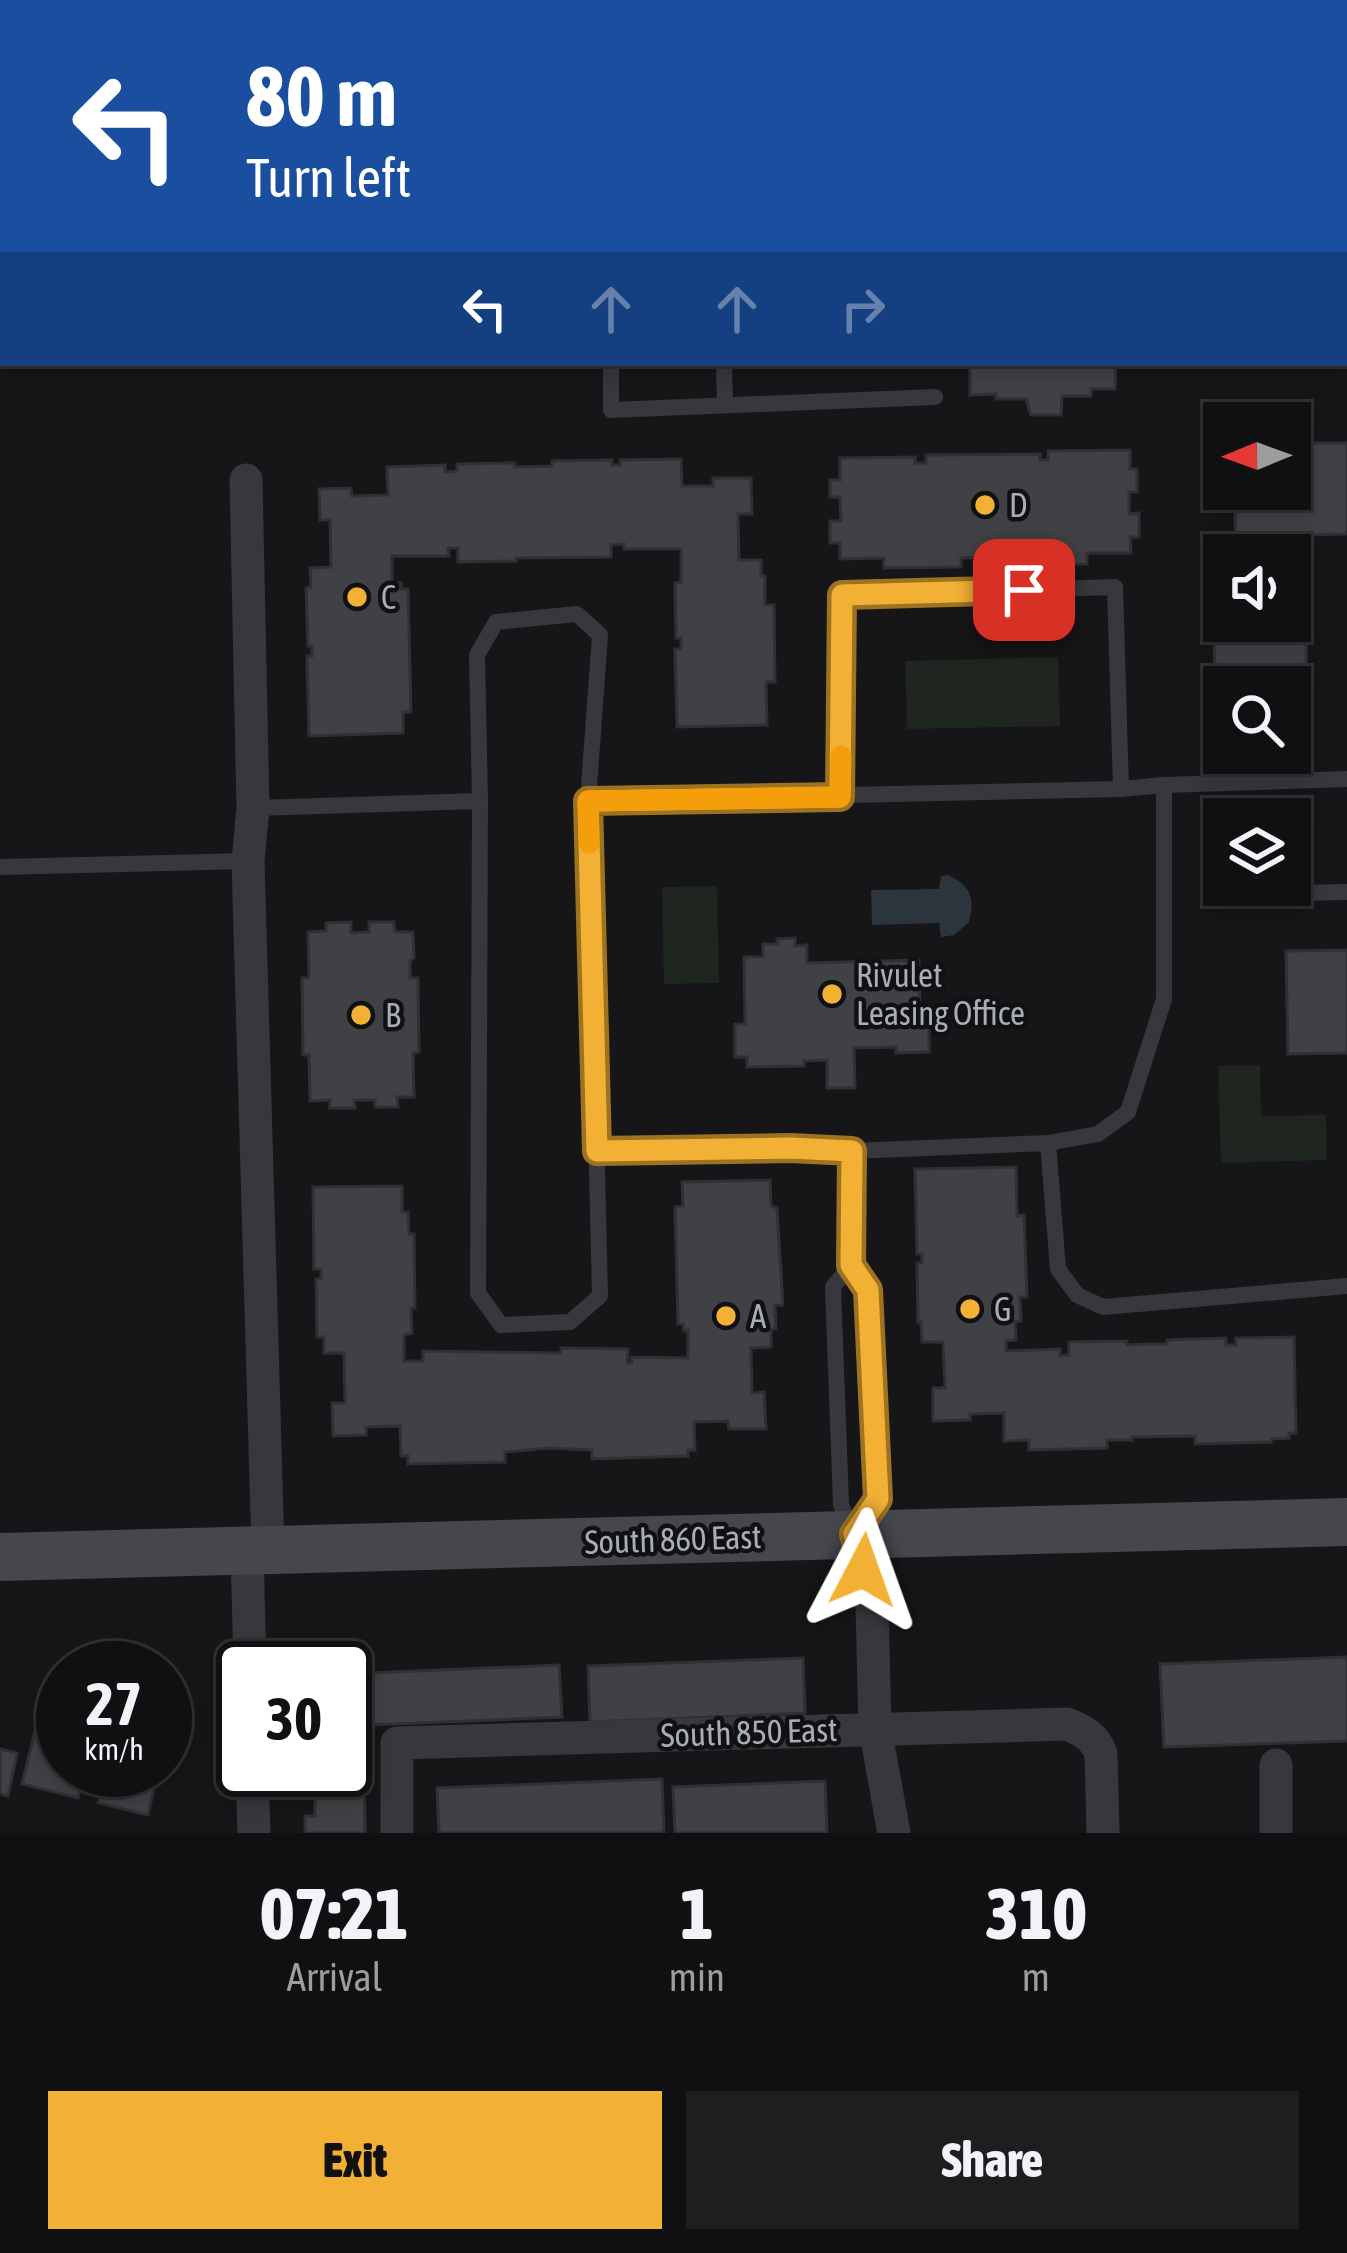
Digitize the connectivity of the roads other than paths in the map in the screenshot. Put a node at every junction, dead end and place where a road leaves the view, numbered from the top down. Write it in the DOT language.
graph roads {
  1 [pos="610,366"];
  2 [pos="724,366"];
  3 [pos="935,398"];
  4 [pos="725,405"];
  5 [pos="246,481"];
  6 [pos="1347,779"];
  7 [pos="1164,785"];
  8 [pos="1121,789"];
  9 [pos="840,797"];
  10 [pos="480,801"];
  11 [pos="588,801"];
  12 [pos="253,808"];
  13 [pos="248,861"];
  14 [pos="0,867"];
  15 [pos="1347,892"];
  16 [pos="1311,893"];
  17 [pos="1048,1143"];
  18 [pos="597,1151"];
  19 [pos="852,1151"];
  20 [pos="851,1265"];
  21 [pos="1347,1286"];
  22 [pos="1347,1522"];
  23 [pos="854,1534"];
  24 [pos="257,1550"];
  25 [pos="0,1556"];
  26 [pos="252,1641"];
  27 [pos="875,1728"];
  28 [pos="1276,1765"];
  29 [pos="253,1797"];
  30 [pos="254,1833"];
  31 [pos="398,1833"];
  32 [pos="894,1833"];
  33 [pos="1103,1833"];
  34 [pos="1276,1833"];
  1 -- 4 [label="lane"];
  2 -- 4 [label="lane"];
  3 -- 4 [label="lane"];
  5 -- 12 [label="street"];
  6 -- 7 [label="lane"];
  7 -- 8 [label="lane"];
  7 -- 17 [label="lane"];
  8 -- 9 [label="lane"];
  8 -- 9 [label="lane"];
  9 -- 11 [label="lane"];
  10 -- 11 [label="lane"];
  10 -- 12 [label="lane"];
  10 -- 18 [label="lane"];
  11 -- 18 [label="lane"];
  12 -- 13 [label="street"];
  13 -- 14 [label="lane"];
  13 -- 24 [label="street"];
  15 -- 16 [label="lane"];
  17 -- 19 [label="lane"];
  17 -- 21 [label="lane"];
  18 -- 19 [label="lane"];
  19 -- 20 [label="lane"];
  20 -- 23 [label="lane"];
  20 -- 23 [label="lane"];
  22 -- 23 [label="street, South 860 East"];
  23 -- 24 [label="street, South 860 East"];
  23 -- 27 [label="street"];
  24 -- 25 [label="street, South 860 East"];
  24 -- 26 [label="street"];
  27 -- 31 [label="street, South 850 East"];
  27 -- 32 [label="street"];
  27 -- 33 [label="street, South 850 East"];
  28 -- 34 [label="street"];
  29 -- 30 [label="street"];
}
